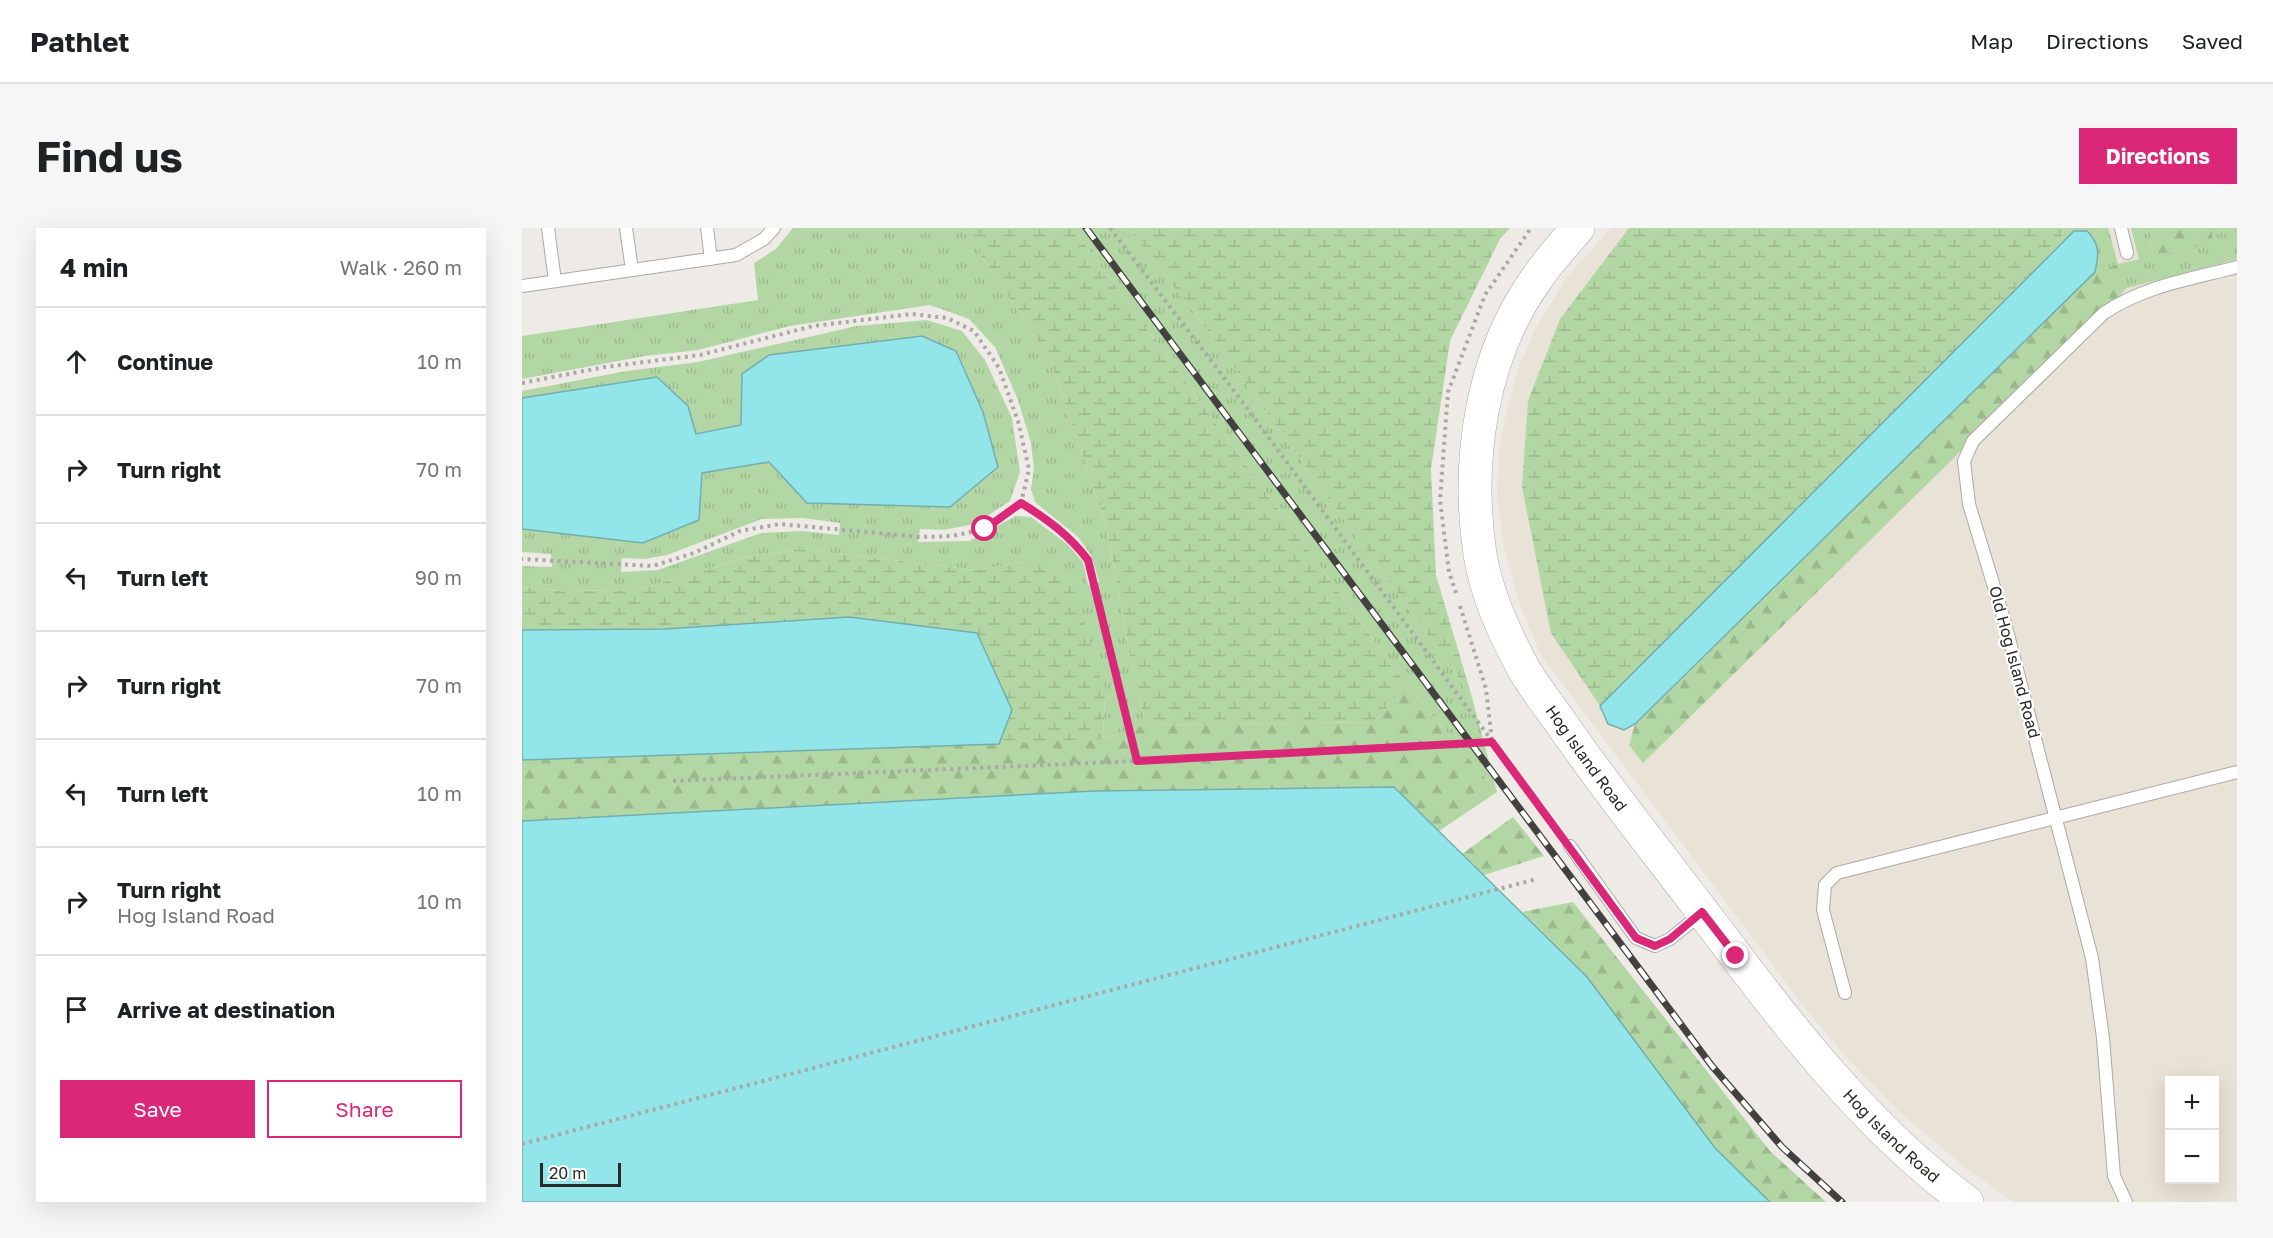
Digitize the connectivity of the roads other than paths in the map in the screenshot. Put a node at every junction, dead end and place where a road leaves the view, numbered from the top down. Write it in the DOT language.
graph roads {
  1 [pos="548,228"];
  2 [pos="626,228"];
  3 [pos="707,228"];
  4 [pos="774,228"];
  5 [pos="1578,228"];
  6 [pos="2121,228"];
  7 [pos="2127,253"];
  8 [pos="711,259"];
  9 [pos="2237,267"];
  10 [pos="632,270"];
  11 [pos="555,281"];
  12 [pos="522,286"];
  13 [pos="2237,772"];
  14 [pos="2057,818"];
  15 [pos="1570,846"];
  16 [pos="1702,912"];
  17 [pos="1845,993"];
  18 [pos="1967,1202"];
  19 [pos="2126,1202"];
  1 -- 11 [label="lane"];
  2 -- 10 [label="lane"];
  3 -- 8 [label="lane"];
  4 -- 8 [label="lane"];
  5 -- 16 [label="street, Hog Island Road"];
  6 -- 7 [label="lane"];
  8 -- 10 [label="lane"];
  9 -- 14 [label="lane, Old Hog Island Road"];
  10 -- 11 [label="lane"];
  11 -- 12 [label="lane"];
  13 -- 14 [label="lane"];
  14 -- 17 [label="lane"];
  14 -- 19 [label="lane, Old Hog Island Road"];
  15 -- 16 [label="lane"];
  16 -- 18 [label="street, Hog Island Road"];
}
